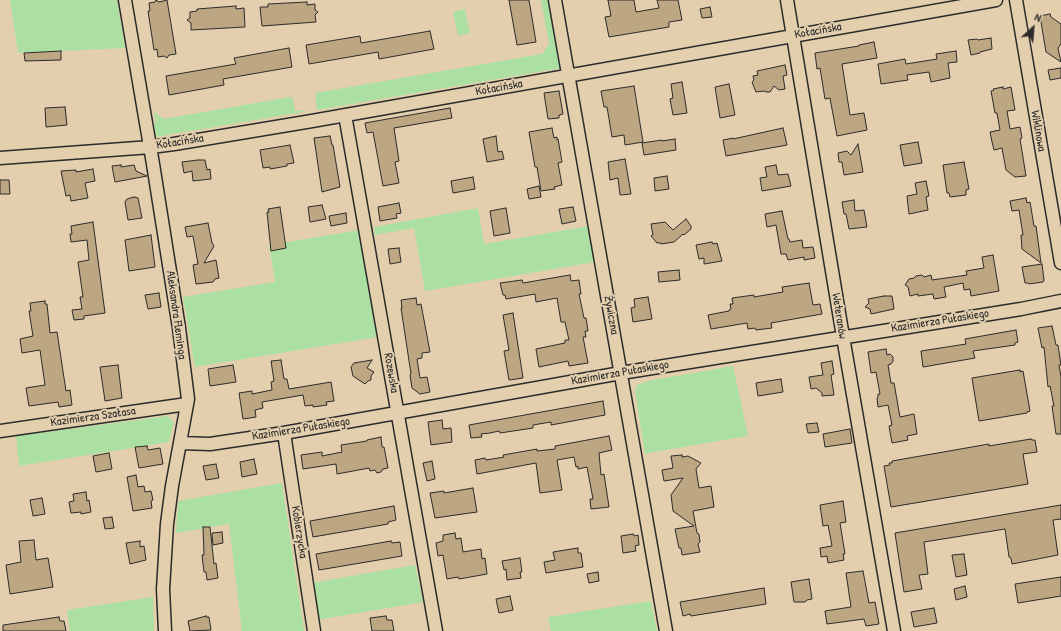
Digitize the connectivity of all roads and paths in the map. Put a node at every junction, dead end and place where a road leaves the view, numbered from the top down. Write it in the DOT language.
graph roads {
  1 [pos="125,0"];
  2 [pos="556,0"];
  3 [pos="787,0"];
  4 [pos="996,0"];
  5 [pos="1016,0"];
  6 [pos="793,35"];
  7 [pos="569,76"];
  8 [pos="345,115"];
  9 [pos="151,147"];
  10 [pos="0,158"];
  11 [pos="1061,263"];
  12 [pos="1061,301"];
  13 [pos="843,337"];
  14 [pos="621,373"];
  15 [pos="187,404"];
  16 [pos="398,413"];
  17 [pos="0,431"];
  18 [pos="284,433"];
  19 [pos="180,443"];
  20 [pos="165,631"];
  21 [pos="314,631"];
  22 [pos="436,631"];
  23 [pos="666,631"];
  24 [pos="894,631"];
  1 -- 9 [label="street, Aleksandra Fleminga"];
  2 -- 7 [label="street, Żywiczna"];
  3 -- 6 [label="street, Weteranów"];
  4 -- 6 [label="street, Kołacińska"];
  5 -- 11 [label="street, Wiklinowa"];
  6 -- 7 [label="street, Kołacińska"];
  6 -- 13 [label="street, Weteranów"];
  7 -- 8 [label="street, Kołacińska"];
  7 -- 14 [label="street, Żywiczna"];
  8 -- 9 [label="street, Kołacińska"];
  8 -- 16 [label="street, Rozewska"];
  9 -- 10 [label="street, Kołacińska"];
  9 -- 15 [label="street, Aleksandra Fleminga"];
  12 -- 13 [label="street, Kazimierza Pułaskiego"];
  13 -- 14 [label="street, Kazimierza Pułaskiego"];
  13 -- 24 [label="street, Weteranów"];
  14 -- 16 [label="street, Kazimierza Pułaskiego"];
  14 -- 23 [label="street, Żywiczna"];
  15 -- 17 [label="street, Kazimierza Szałasa"];
  15 -- 19 [label="street, Aleksandra Fleminga"];
  16 -- 18 [label="street, Kazimierza Pułaskiego"];
  16 -- 22 [label="street, Rozewska"];
  18 -- 19 [label="street, Kazimierza Pułaskiego"];
  18 -- 21 [label="street, Kobierzycka"];
  19 -- 20 [label="street, Aleksandra Fleminga"];
}
